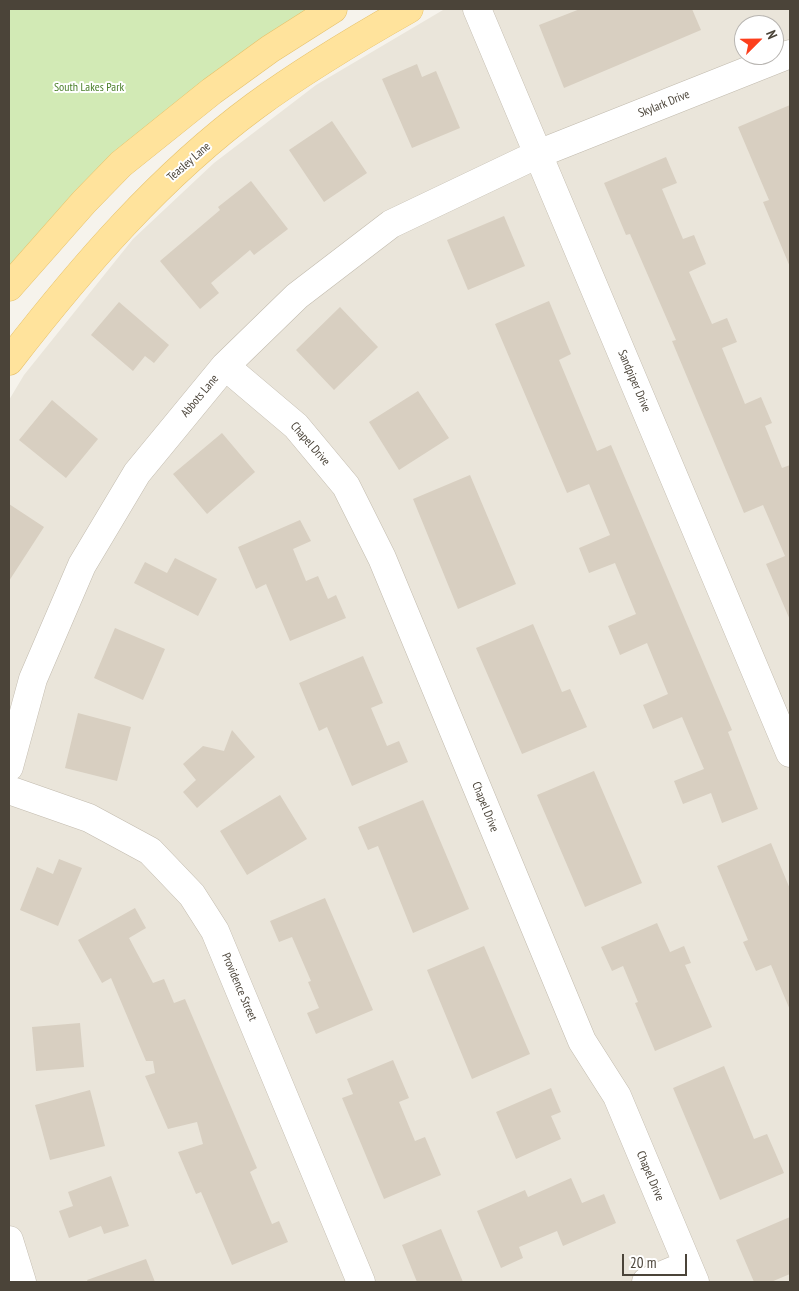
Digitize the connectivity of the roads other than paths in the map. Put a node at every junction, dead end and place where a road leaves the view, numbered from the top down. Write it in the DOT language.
graph roads {
  1 [pos="332,9"];
  2 [pos="409,9"];
  3 [pos="477,9"];
  4 [pos="790,54"];
  5 [pos="538,154"];
  6 [pos="9,287"];
  7 [pos="9,361"];
  8 [pos="225,366"];
  9 [pos="790,753"];
  10 [pos="9,766"];
  11 [pos="9,790"];
  12 [pos="9,1240"];
  13 [pos="691,1274"];
  14 [pos="22,1282"];
  15 [pos="361,1282"];
  16 [pos="646,1282"];
  1 -- 6 [label="main road"];
  2 -- 7 [label="main road, Teasley Lane"];
  3 -- 5 [label="street, Sandpiper Drive"];
  4 -- 5 [label="street, Skylark Drive"];
  5 -- 8 [label="street, Abbots Lane"];
  5 -- 9 [label="street, Sandpiper Drive"];
  8 -- 10 [label="street, Abbots Lane"];
  8 -- 13 [label="street, Chapel Drive"];
  11 -- 15 [label="street, Providence Street"];
  12 -- 14 [label="street"];
  13 -- 16 [label="street"];
}
